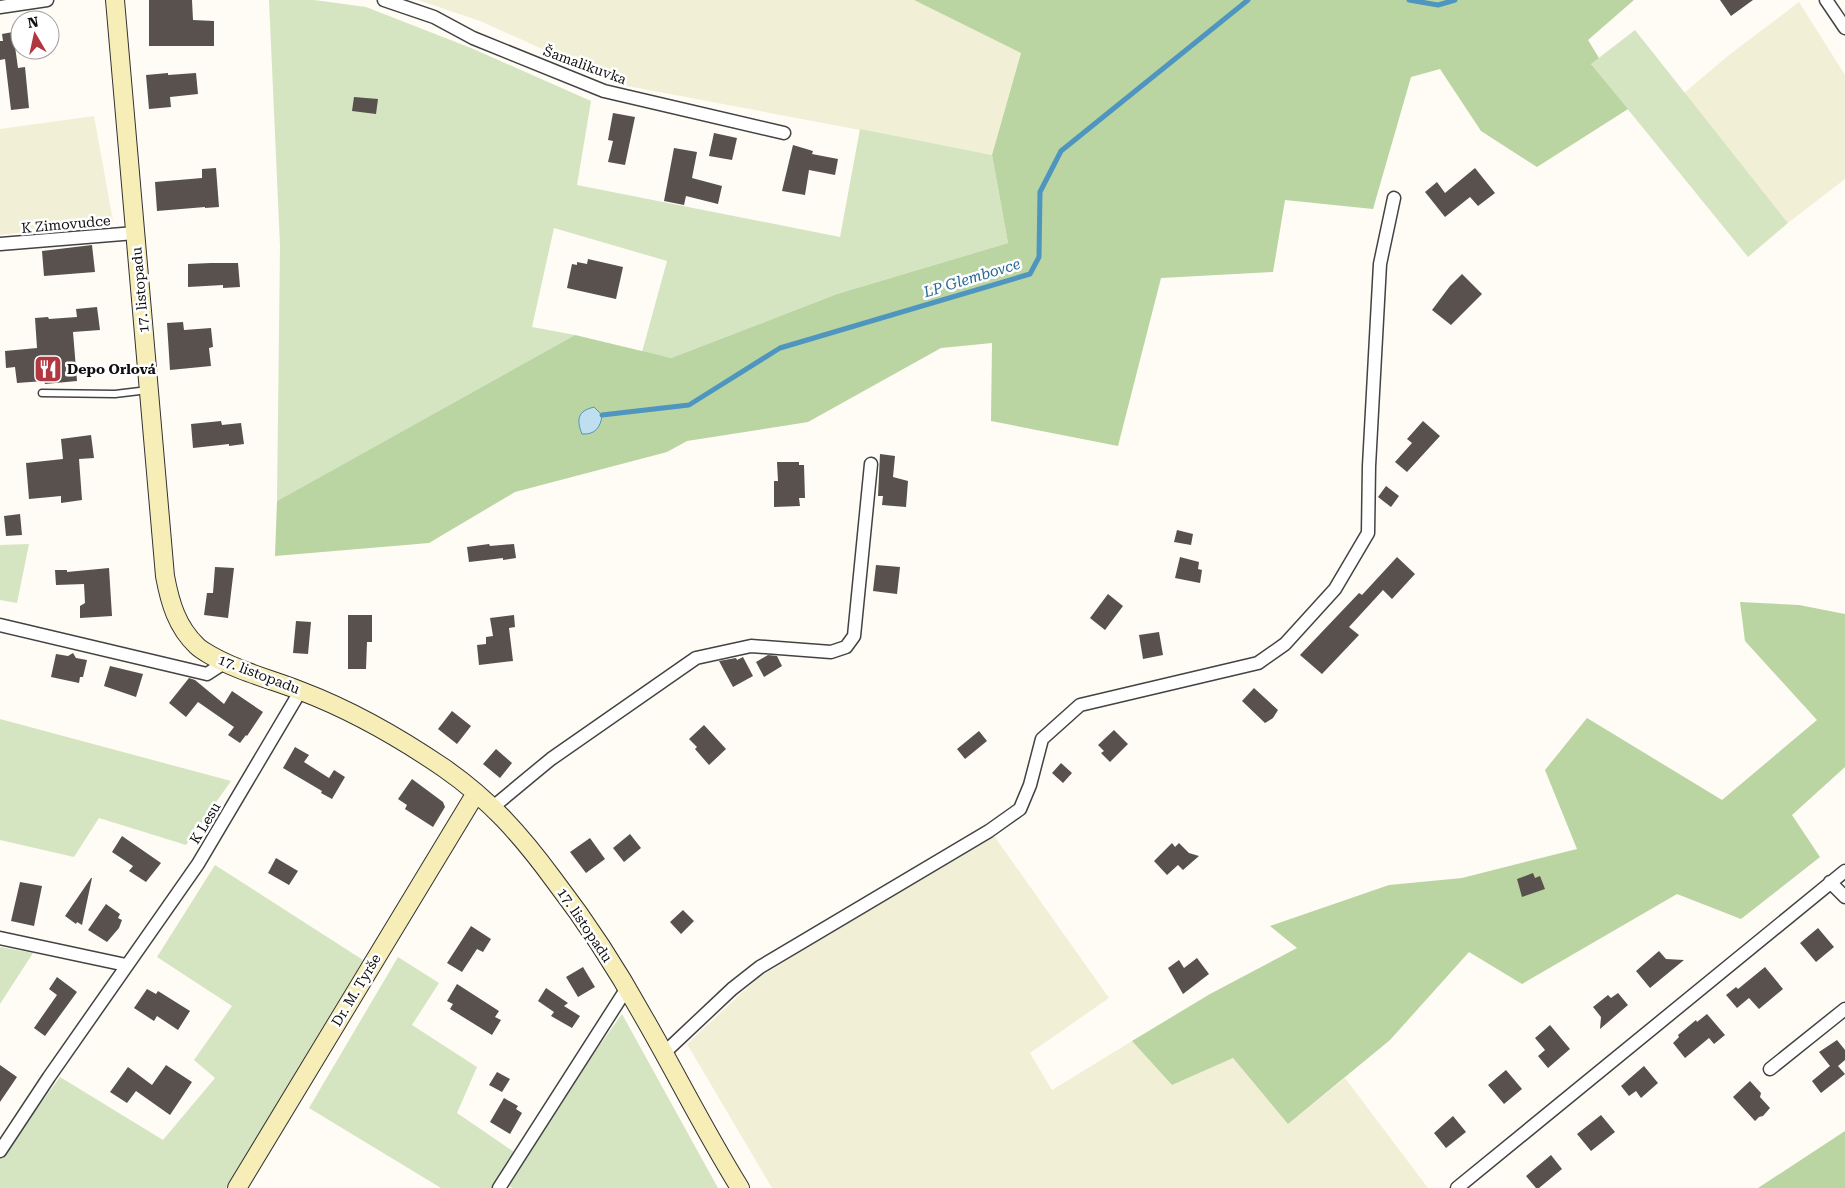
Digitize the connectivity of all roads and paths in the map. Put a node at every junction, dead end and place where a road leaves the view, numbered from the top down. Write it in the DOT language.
graph roads {
  1 [pos="47,0"];
  2 [pos="115,0"];
  3 [pos="384,0"];
  4 [pos="1826,0"];
  5 [pos="0,7"];
  6 [pos="1845,28"];
  7 [pos="784,133"];
  8 [pos="1394,198"];
  9 [pos="135,233"];
  10 [pos="0,244"];
  11 [pos="149,390"];
  12 [pos="42,393"];
  13 [pos="871,464"];
  14 [pos="0,625"];
  15 [pos="224,663"];
  16 [pos="301,690"];
  17 [pos="476,793"];
  18 [pos="493,807"];
  19 [pos="1845,870"];
  20 [pos="1830,882"];
  21 [pos="1845,897"];
  22 [pos="0,938"];
  23 [pos="126,965"];
  24 [pos="627,988"];
  25 [pos="1845,1009"];
  26 [pos="663,1054"];
  27 [pos="1770,1069"];
  28 [pos="0,1151"];
  29 [pos="237,1188"];
  30 [pos="499,1188"];
  31 [pos="740,1188"];
  32 [pos="1458,1188"];
  1 -- 5 [label="street"];
  2 -- 9 [label="main road, 17. listopadu"];
  3 -- 7 [label="street, Šamalikuvka"];
  4 -- 6 [label="street"];
  8 -- 26 [label="street"];
  9 -- 10 [label="street, K Zimovudce"];
  9 -- 11 [label="main road, 17. listopadu"];
  11 -- 12 [label="lane"];
  11 -- 15 [label="main road, 17. listopadu"];
  13 -- 18 [label="street"];
  14 -- 15 [label="street"];
  15 -- 16 [label="main road, 17. listopadu"];
  16 -- 17 [label="main road, 17. listopadu"];
  16 -- 23 [label="street, K Lesu"];
  17 -- 18 [label="main road, 17. listopadu"];
  17 -- 29 [label="main road, Dr. M. Tyrše"];
  18 -- 24 [label="main road, 17. listopadu"];
  19 -- 20 [label="street"];
  20 -- 21 [label="street"];
  20 -- 32 [label="street"];
  22 -- 23 [label="street"];
  23 -- 28 [label="street, K Lesu"];
  24 -- 26 [label="main road, 17. listopadu"];
  24 -- 30 [label="street"];
  25 -- 27 [label="street"];
  26 -- 31 [label="main road, 17. listopadu"];
}
